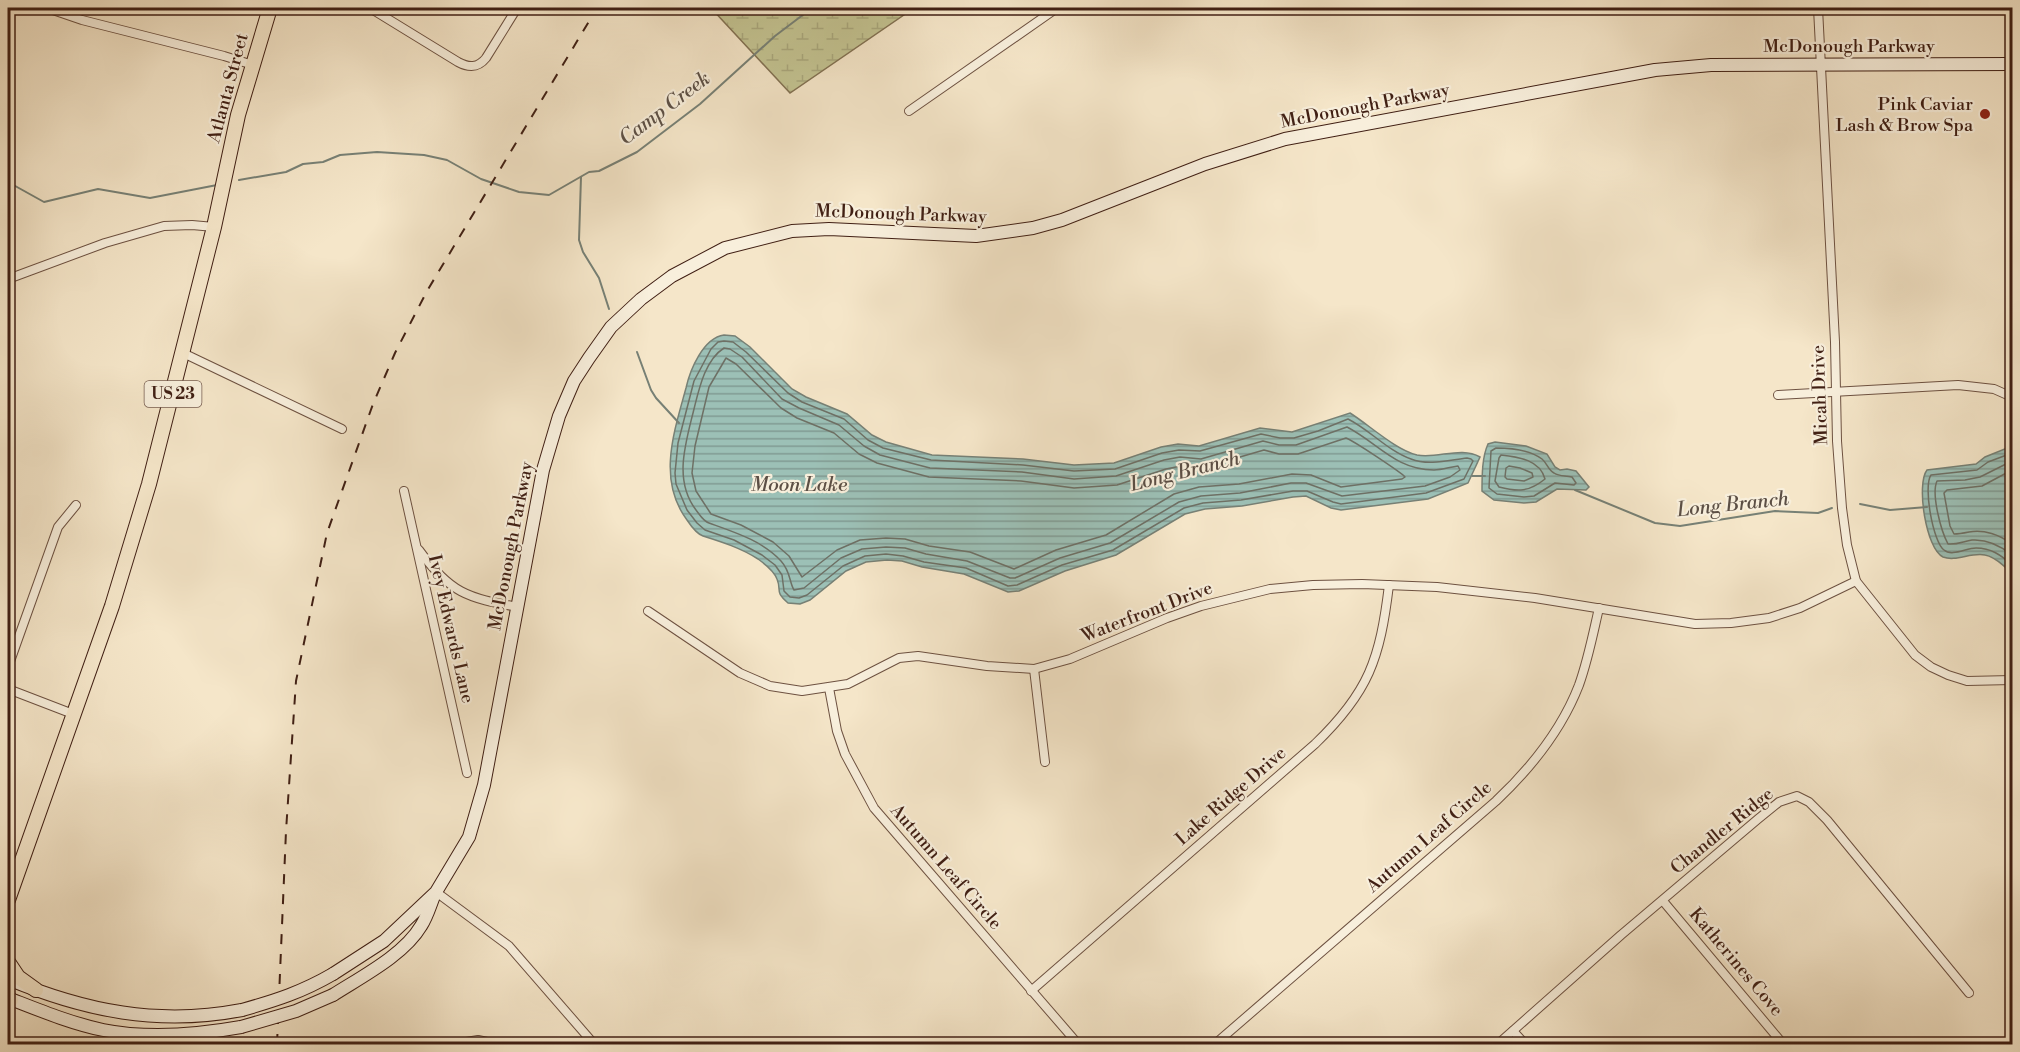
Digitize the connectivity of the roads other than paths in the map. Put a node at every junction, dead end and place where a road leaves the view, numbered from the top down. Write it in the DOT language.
graph roads {
  1 [pos="47,8"];
  2 [pos="270,8"];
  3 [pos="370,8"];
  4 [pos="517,8"];
  5 [pos="1057,8"];
  6 [pos="1818,8"];
  7 [pos="2013,64"];
  8 [pos="253,65"];
  9 [pos="1820,65"];
  10 [pos="909,111"];
  11 [pos="214,227"];
  12 [pos="8,279"];
  13 [pos="183,353"];
  14 [pos="1836,393"];
  15 [pos="1778,395"];
  16 [pos="2013,397"];
  17 [pos="342,429"];
  18 [pos="404,491"];
  19 [pos="76,505"];
  20 [pos="416,546"];
  21 [pos="1856,581"];
  22 [pos="1389,585"];
  23 [pos="518,607"];
  24 [pos="1599,608"];
  25 [pos="648,611"];
  26 [pos="8,667"];
  27 [pos="1034,669"];
  28 [pos="2013,680"];
  29 [pos="829,688"];
  30 [pos="8,689"];
  31 [pos="73,714"];
  32 [pos="1045,762"];
  33 [pos="466,773"];
  34 [pos="436,892"];
  35 [pos="8,900"];
  36 [pos="1664,901"];
  37 [pos="8,962"];
  38 [pos="8,979"];
  39 [pos="36,990"];
  40 [pos="1032,991"];
  41 [pos="1970,993"];
  42 [pos="9,999"];
  43 [pos="1514,1031"];
  44 [pos="455,1044"];
  45 [pos="496,1044"];
  46 [pos="594,1044"];
  47 [pos="1078,1044"];
  48 [pos="1215,1044"];
  49 [pos="1498,1044"];
  50 [pos="1525,1044"];
  51 [pos="1783,1044"];
  1 -- 8 [label="street"];
  2 -- 8 [label="main road, Atlanta Street / US 23"];
  3 -- 4 [label="street"];
  5 -- 10 [label="street"];
  6 -- 9 [label="street, Micah Drive"];
  7 -- 9 [label="street, McDonough Parkway"];
  8 -- 11 [label="main road, Atlanta Street / US 23"];
  9 -- 14 [label="street, Micah Drive"];
  9 -- 23 [label="street, McDonough Parkway"];
  11 -- 12 [label="street"];
  11 -- 13 [label="main road, US 23"];
  13 -- 17 [label="street"];
  13 -- 31 [label="main road, US 23"];
  14 -- 15 [label="street"];
  14 -- 16 [label="street"];
  14 -- 21 [label="street, Micah Drive"];
  18 -- 20 [label="street, Ivey Edwards Lane"];
  19 -- 26 [label="street"];
  20 -- 23 [label="street"];
  20 -- 33 [label="street, Ivey Edwards Lane"];
  21 -- 24 [label="street, Waterfront Drive"];
  21 -- 28 [label="street, Micah Drive"];
  22 -- 24 [label="street, Waterfront Drive"];
  22 -- 27 [label="street, Waterfront Drive"];
  22 -- 40 [label="street, Lake Ridge Drive"];
  23 -- 34 [label="street, McDonough Parkway"];
  24 -- 48 [label="street, Autumn Leaf Circle"];
  25 -- 29 [label="street, Waterfront Drive"];
  27 -- 29 [label="street, Waterfront Drive"];
  27 -- 32 [label="street"];
  29 -- 40 [label="street, Autumn Leaf Circle"];
  30 -- 31 [label="street"];
  31 -- 35 [label="main road, US 23"];
  34 -- 39 [label="street, McDonough Parkway, bridge"];
  34 -- 42 [label="street, bridge"];
  34 -- 46 [label="street"];
  36 -- 41 [label="street, Chandler Ridge"];
  36 -- 43 [label="street, Chandler Ridge"];
  36 -- 51 [label="street, Katherines Cove"];
  37 -- 39 [label="main road"];
  38 -- 39 [label="street, McDonough Parkway"];
  40 -- 47 [label="street, Autumn Leaf Circle"];
  43 -- 49 [label="street, Chandler Ridge"];
  43 -- 50 [label="street"];
  44 -- 45 [label="street"];
}
